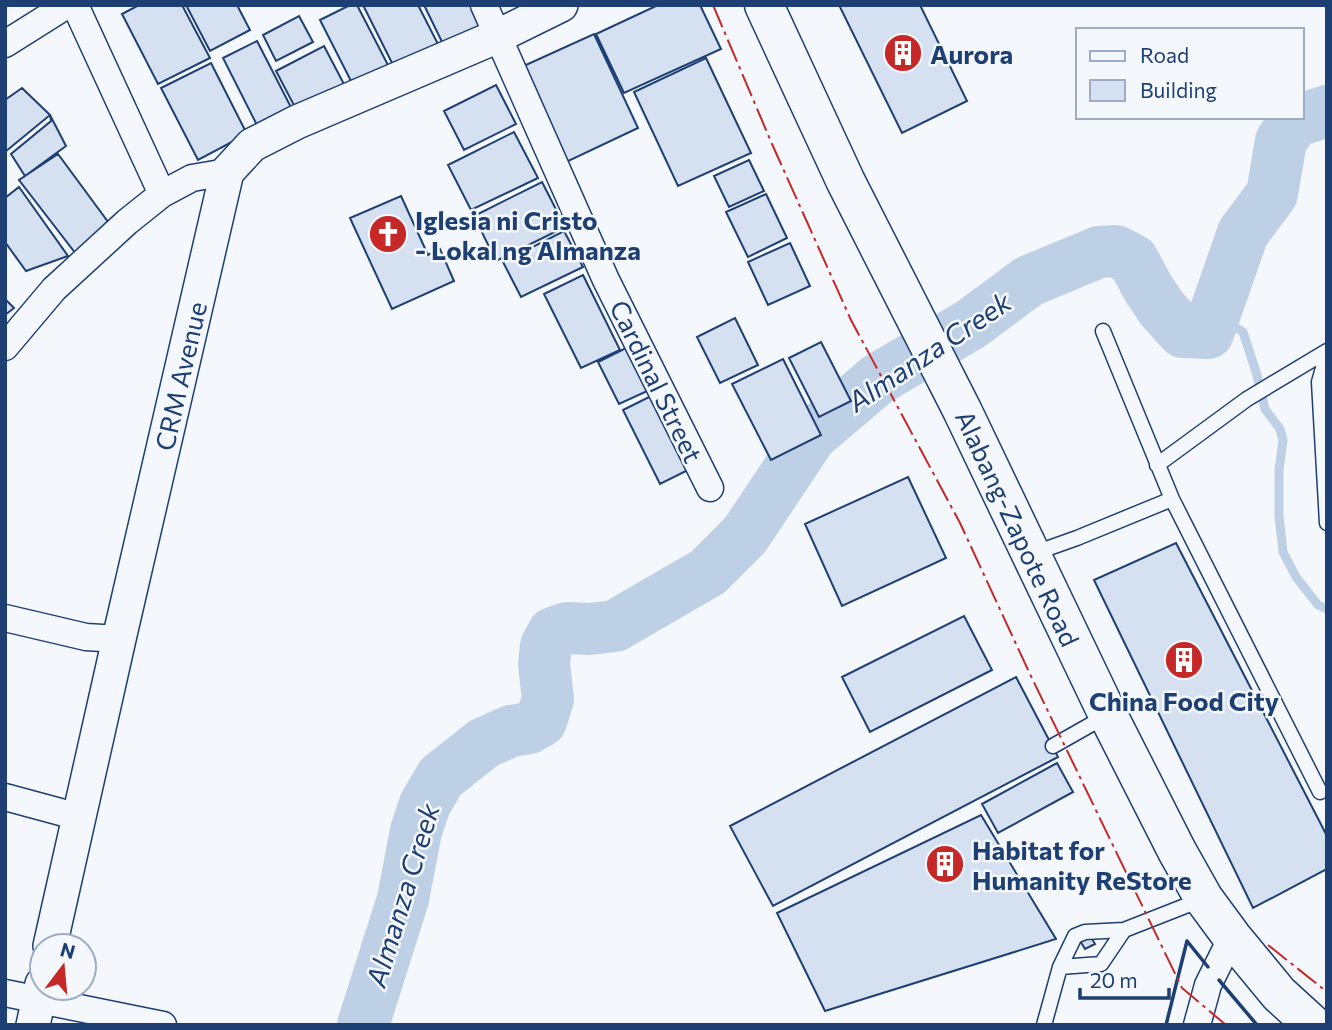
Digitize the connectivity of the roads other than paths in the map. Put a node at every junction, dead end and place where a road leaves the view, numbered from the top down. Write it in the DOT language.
graph roads {
  1 [pos="67,5"];
  2 [pos="75,5"];
  3 [pos="484,5"];
  4 [pos="561,5"];
  5 [pos="764,5"];
  6 [pos="498,36"];
  7 [pos="5,44"];
  8 [pos="227,172"];
  9 [pos="162,194"];
  10 [pos="1103,331"];
  11 [pos="5,347"];
  12 [pos="1327,353"];
  13 [pos="1157,465"];
  14 [pos="710,488"];
  15 [pos="1172,499"];
  16 [pos="1327,523"];
  17 [pos="1030,555"];
  18 [pos="5,618"];
  19 [pos="119,639"];
  20 [pos="1108,715"];
  21 [pos="1053,746"];
  22 [pos="1320,792"];
  23 [pos="5,797"];
  24 [pos="79,817"];
  25 [pos="1204,899"];
  26 [pos="1125,930"];
  27 [pos="53,932"];
  28 [pos="1232,937"];
  29 [pos="1060,967"];
  30 [pos="5,993"];
  31 [pos="38,1003"];
  32 [pos="163,1025"];
  33 [pos="1044,1025"];
  34 [pos="1197,1025"];
  35 [pos="1313,1025"];
  1 -- 7 [label="street"];
  2 -- 9 [label="street"];
  3 -- 6 [label="street, Cardinal Street"];
  4 -- 6 [label="street, CRM Avenue"];
  5 -- 17 [label="highway, Alabang-Zapote Road"];
  6 -- 8 [label="street, CRM Avenue"];
  6 -- 14 [label="street, Cardinal Street"];
  8 -- 9 [label="street"];
  8 -- 19 [label="street, CRM Avenue"];
  9 -- 11 [label="street"];
  10 -- 13 [label="lane"];
  12 -- 13 [label="lane"];
  12 -- 16 [label="lane"];
  13 -- 15 [label="lane"];
  15 -- 17 [label="lane"];
  15 -- 22 [label="lane"];
  17 -- 20 [label="highway, Alabang-Zapote Road"];
  18 -- 19 [label="street"];
  19 -- 24 [label="street, CRM Avenue"];
  20 -- 21 [label="lane"];
  20 -- 25 [label="highway, Alabang-Zapote Road"];
  23 -- 24 [label="street"];
  24 -- 27 [label="street, CRM Avenue"];
  25 -- 26 [label="lane"];
  25 -- 28 [label="highway, Alabang-Zapote Road"];
  26 -- 29 [label="lane"];
  26 -- 29 [label="lane"];
  28 -- 34 [label="street"];
  28 -- 35 [label="highway, Alabang-Zapote Road"];
  29 -- 33 [label="lane"];
  30 -- 31 [label="street"];
  31 -- 32 [label="street"];
}
